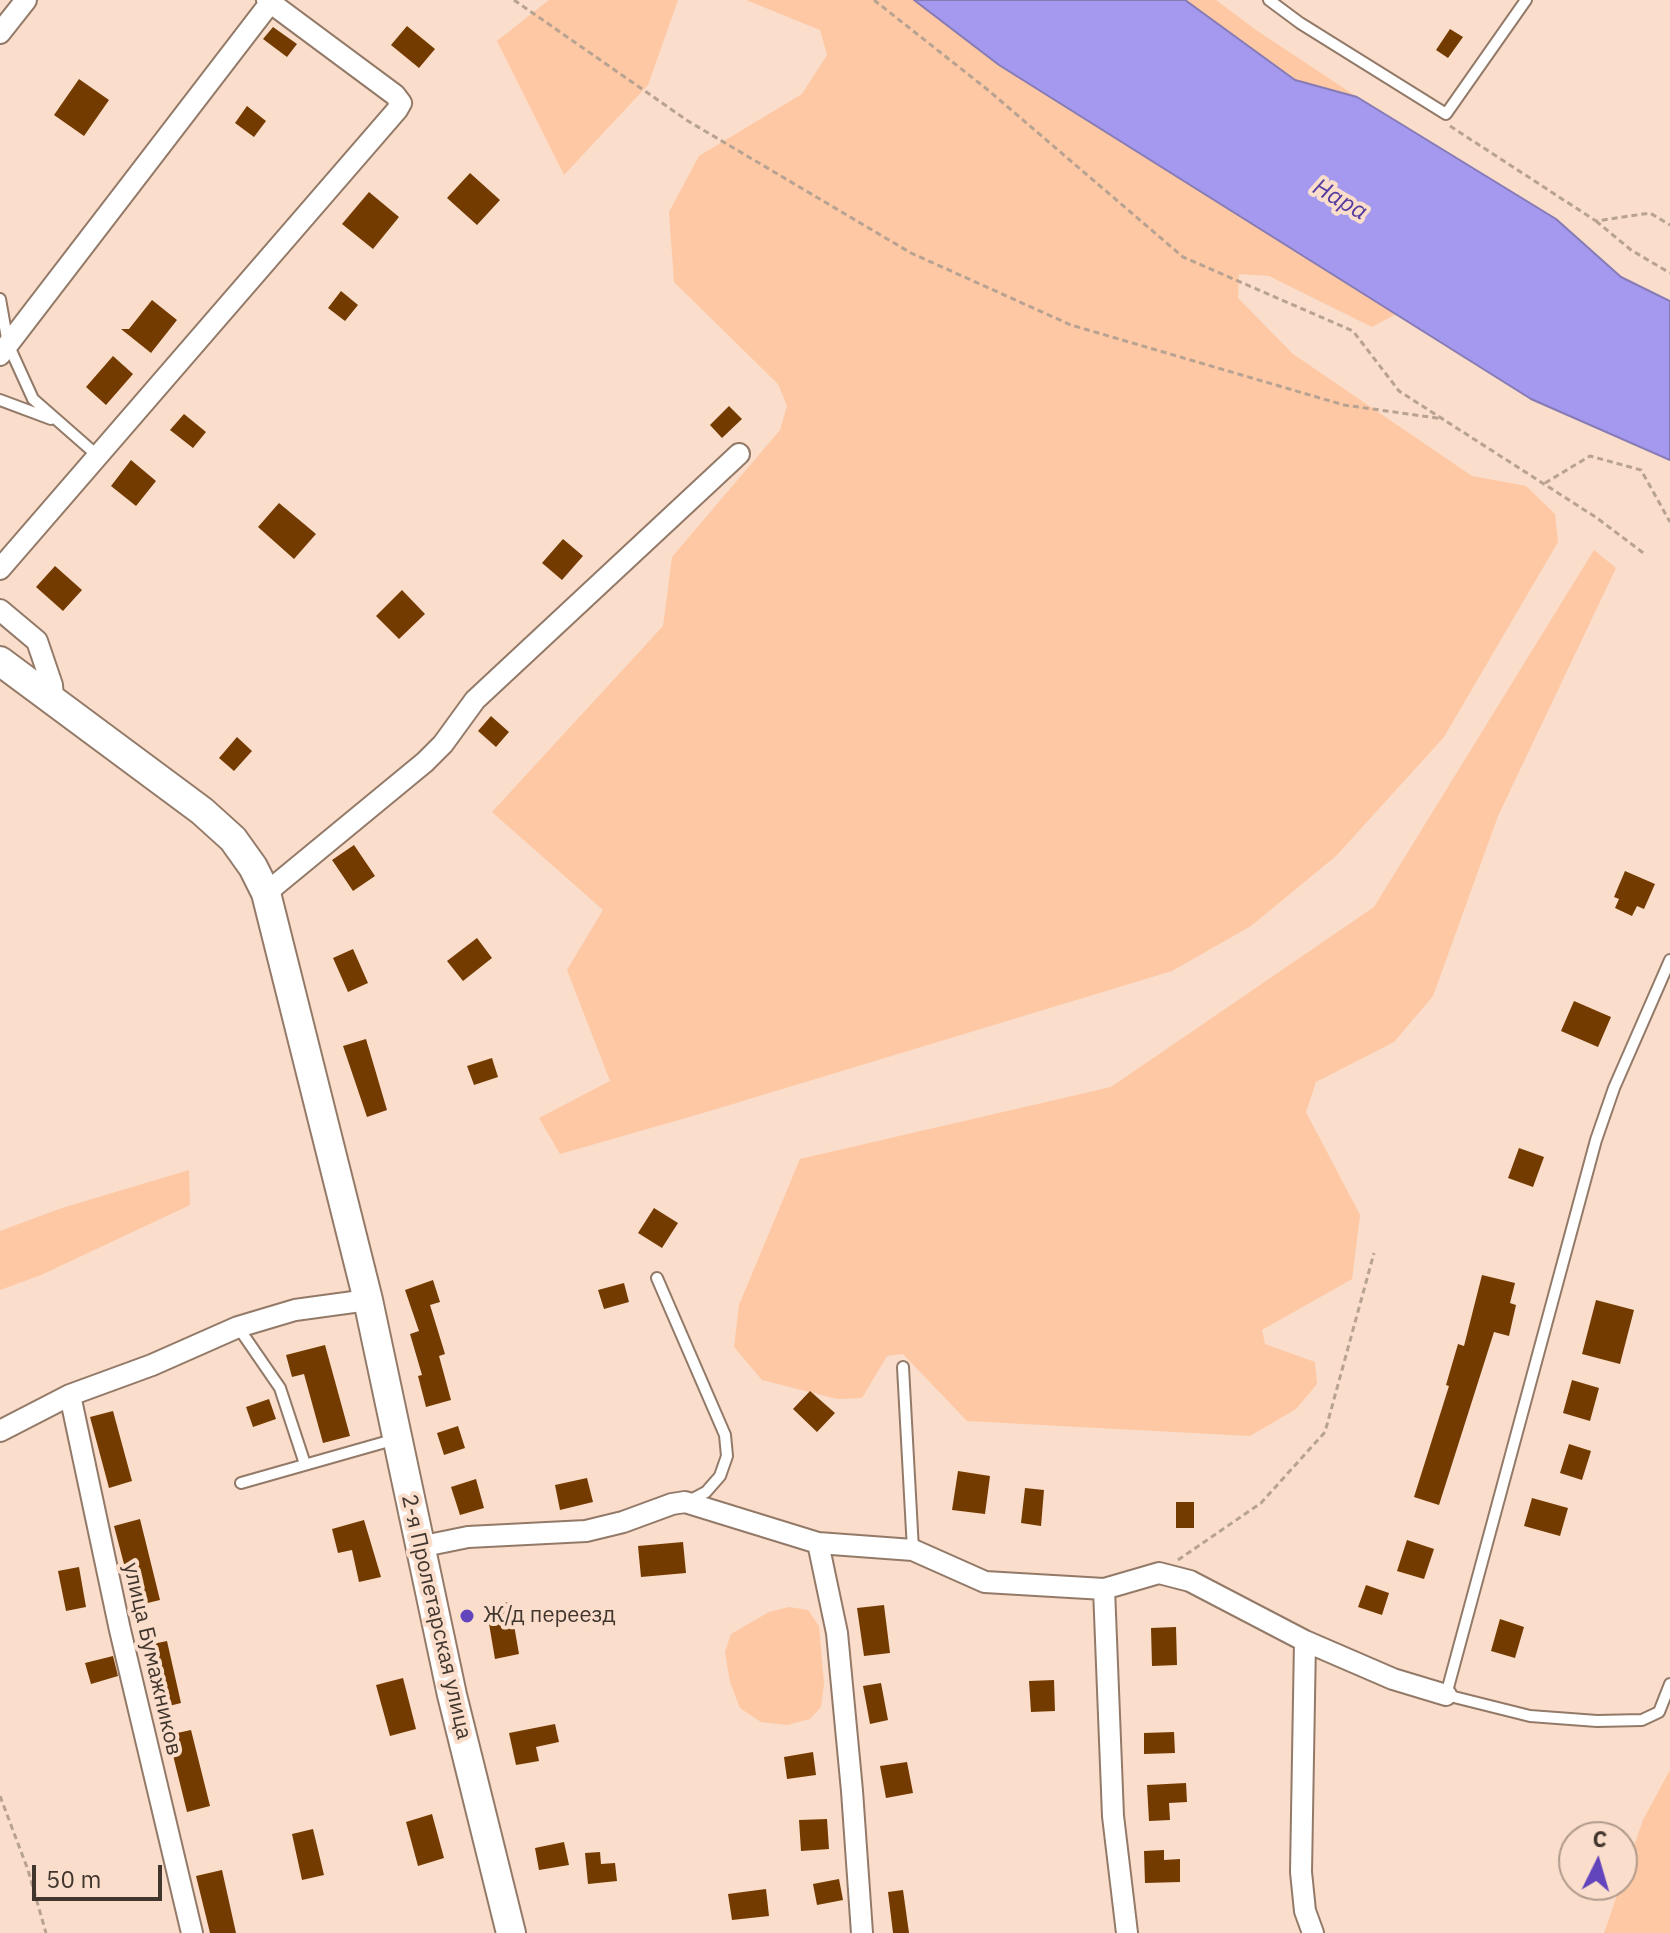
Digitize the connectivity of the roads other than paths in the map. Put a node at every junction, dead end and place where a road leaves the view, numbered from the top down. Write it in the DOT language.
graph roads {
  1 [pos="26,0"];
  2 [pos="1269,0"];
  3 [pos="1526,0"];
  4 [pos="268,2"];
  5 [pos="0,33"];
  6 [pos="0,299"];
  7 [pos="4,350"];
  8 [pos="0,400"];
  9 [pos="56,422"];
  10 [pos="739,454"];
  11 [pos="98,456"];
  12 [pos="0,569"];
  13 [pos="0,610"];
  14 [pos="0,661"];
  15 [pos="53,699"];
  16 [pos="266,893"];
  17 [pos="1670,960"];
  18 [pos="657,1278"];
  19 [pos="368,1300"];
  20 [pos="238,1327"];
  21 [pos="903,1367"];
  22 [pos="70,1395"];
  23 [pos="0,1431"];
  24 [pos="397,1438"];
  25 [pos="305,1464"];
  26 [pos="241,1483"];
  27 [pos="685,1502"];
  28 [pos="818,1543"];
  29 [pos="419,1547"];
  30 [pos="913,1550"];
  31 [pos="1104,1589"];
  32 [pos="1305,1641"];
  33 [pos="1670,1684"];
  34 [pos="1446,1695"];
  35 [pos="192,1933"];
  36 [pos="511,1933"];
  37 [pos="862,1933"];
  38 [pos="1127,1933"];
  39 [pos="1313,1933"];
  1 -- 5 [label="street"];
  2 -- 3 [label="lane"];
  4 -- 7 [label="street"];
  4 -- 11 [label="street"];
  6 -- 7 [label="lane"];
  7 -- 9 [label="lane"];
  8 -- 9 [label="lane"];
  9 -- 11 [label="lane"];
  10 -- 16 [label="street"];
  11 -- 12 [label="street"];
  13 -- 15 [label="street"];
  14 -- 15 [label="main road, 2-я Пролетарская улица"];
  15 -- 16 [label="main road, 2-я Пролетарская улица"];
  16 -- 19 [label="main road, 2-я Пролетарская улица"];
  17 -- 34 [label="lane"];
  18 -- 27 [label="lane"];
  19 -- 20 [label="street"];
  19 -- 24 [label="main road, 2-я Пролетарская улица"];
  20 -- 22 [label="street"];
  20 -- 25 [label="lane"];
  21 -- 30 [label="lane"];
  22 -- 23 [label="street"];
  22 -- 35 [label="street, улица Бумажников"];
  24 -- 25 [label="lane"];
  24 -- 29 [label="main road, 2-я Пролетарская улица"];
  25 -- 26 [label="lane"];
  27 -- 28 [label="street"];
  27 -- 29 [label="street"];
  28 -- 30 [label="street"];
  28 -- 37 [label="street"];
  29 -- 36 [label="main road, 2-я Пролетарская улица"];
  30 -- 31 [label="street"];
  31 -- 32 [label="street"];
  31 -- 38 [label="street"];
  32 -- 34 [label="street"];
  32 -- 39 [label="street"];
  33 -- 34 [label="lane"];
}
